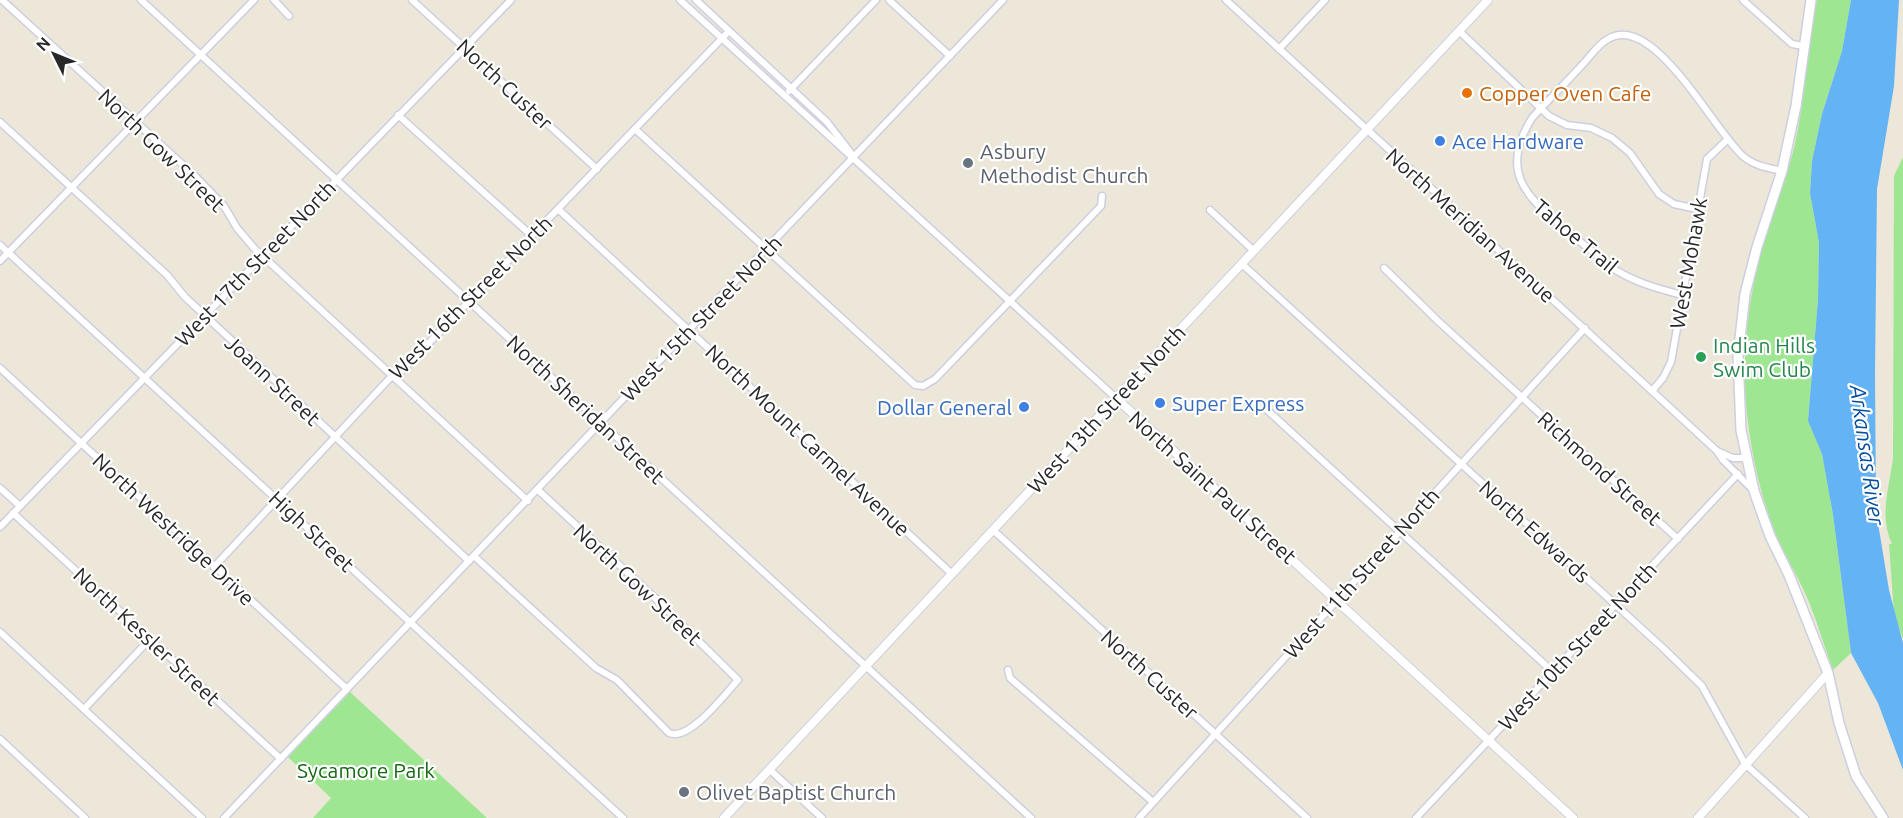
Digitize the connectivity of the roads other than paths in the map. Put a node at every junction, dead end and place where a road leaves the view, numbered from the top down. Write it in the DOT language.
graph roads {
  1 [pos="2,0"];
  2 [pos="141,0"];
  3 [pos="254,0"];
  4 [pos="274,0"];
  5 [pos="412,0"];
  6 [pos="511,0"];
  7 [pos="680,0"];
  8 [pos="696,0"];
  9 [pos="876,0"];
  10 [pos="889,0"];
  11 [pos="1003,0"];
  12 [pos="1226,0"];
  13 [pos="1325,0"];
  14 [pos="1488,0"];
  15 [pos="1743,0"];
  16 [pos="1811,0"];
  17 [pos="289,16"];
  18 [pos="729,30"];
  19 [pos="1459,31"];
  20 [pos="721,38"];
  21 [pos="1804,46"];
  22 [pos="465,48"];
  23 [pos="1279,49"];
  24 [pos="201,55"];
  25 [pos="950,56"];
  26 [pos="791,88"];
  27 [pos="784,96"];
  28 [pos="1541,108"];
  29 [pos="398,115"];
  30 [pos="0,122"];
  31 [pos="136,122"];
  32 [pos="634,129"];
  33 [pos="1367,130"];
  34 [pos="1728,139"];
  35 [pos="854,157"];
  36 [pos="597,169"];
  37 [pos="1782,171"];
  38 [pos="337,179"];
  39 [pos="72,188"];
  40 [pos="1102,196"];
  41 [pos="558,209"];
  42 [pos="1697,209"];
  43 [pos="1210,210"];
  44 [pos="532,236"];
  45 [pos="0,245"];
  46 [pos="767,250"];
  47 [pos="1254,251"];
  48 [pos="9,252"];
  49 [pos="263,256"];
  50 [pos="0,261"];
  51 [pos="1242,264"];
  52 [pos="1384,268"];
  53 [pos="1682,296"];
  54 [pos="469,301"];
  55 [pos="1010,302"];
  56 [pos="205,316"];
  57 [pos="1585,328"];
  58 [pos="689,331"];
  59 [pos="0,368"];
  60 [pos="393,377"];
  61 [pos="145,378"];
  62 [pos="1652,391"];
  63 [pos="1522,397"];
  64 [pos="1116,398"];
  65 [pos="1266,410"];
  66 [pos="601,423"];
  67 [pos="334,437"];
  68 [pos="81,443"];
  69 [pos="1717,451"];
  70 [pos="1747,459"];
  71 [pos="1461,463"];
  72 [pos="1738,474"];
  73 [pos="0,488"];
  74 [pos="538,490"];
  75 [pos="1754,491"];
  76 [pos="276,499"];
  77 [pos="528,501"];
  78 [pos="20,506"];
  79 [pos="13,513"];
  80 [pos="0,526"];
  81 [pos="993,530"];
  82 [pos="1399,531"];
  83 [pos="1678,539"];
  84 [pos="472,559"];
  85 [pos="214,567"];
  86 [pos="952,574"];
  87 [pos="1336,600"];
  88 [pos="1616,605"];
  89 [pos="411,623"];
  90 [pos="0,632"];
  91 [pos="150,639"];
  92 [pos="866,666"];
  93 [pos="1008,670"];
  94 [pos="1553,672"];
  95 [pos="1828,673"];
  96 [pos="347,689"];
  97 [pos="84,709"];
  98 [pos="1215,734"];
  99 [pos="676,736"];
  100 [pos="0,739"];
  101 [pos="1489,740"];
  102 [pos="281,759"];
  103 [pos="1745,764"];
  104 [pos="769,769"];
  105 [pos="1153,802"];
  106 [pos="85,818"];
  107 [pos="202,818"];
  108 [pos="224,818"];
  109 [pos="623,818"];
  110 [pos="724,818"];
  111 [pos="822,818"];
  112 [pos="1031,818"];
  113 [pos="1139,818"];
  114 [pos="1306,818"];
  115 [pos="1416,818"];
  116 [pos="1572,818"];
  117 [pos="1698,818"];
  118 [pos="1804,818"];
  119 [pos="1883,818"];
  1 -- 31 [label="street, North Gow Street"];
  2 -- 24 [label="street, North Sheridan Street"];
  3 -- 24 [label="street"];
  4 -- 17 [label="street"];
  5 -- 22 [label="street, North Custer"];
  6 -- 22 [label="street, West 17th Street North"];
  7 -- 20 [label="street, North Saint Paul Street"];
  8 -- 18 [label="street, North Saint Paul Street"];
  9 -- 26 [label="street"];
  10 -- 25 [label="street"];
  11 -- 25 [label="street, West 15th Street North"];
  12 -- 23 [label="street, North Meridian Avenue"];
  13 -- 23 [label="street"];
  14 -- 19 [label="street, West 13th Street North"];
  15 -- 21 [label="street"];
  16 -- 21 [label="main road"];
  18 -- 20 [label="street, West 16th Street North"];
  18 -- 26 [label="street, North Saint Paul Street"];
  19 -- 28 [label="street"];
  19 -- 33 [label="street, West 13th Street North"];
  20 -- 27 [label="street, North Saint Paul Street"];
  20 -- 32 [label="street, West 16th Street North"];
  21 -- 37 [label="main road"];
  22 -- 29 [label="street, West 17th Street North"];
  22 -- 36 [label="street, North Custer"];
  23 -- 33 [label="street, North Meridian Avenue"];
  24 -- 31 [label="street"];
  24 -- 38 [label="street, North Sheridan Street"];
  25 -- 35 [label="street, West 15th Street North"];
  26 -- 27 [label="street"];
  26 -- 35 [label="street, North Saint Paul Street"];
  27 -- 35 [label="street, North Saint Paul Street"];
  28 -- 34 [label="street, Tahoe Trail"];
  28 -- 42 [label="street"];
  28 -- 53 [label="street, Tahoe Trail"];
  29 -- 38 [label="street, West 17th Street North"];
  29 -- 44 [label="street"];
  30 -- 39 [label="street, Joann Street"];
  31 -- 39 [label="street"];
  31 -- 49 [label="street, North Gow Street"];
  32 -- 36 [label="street, West 16th Street North"];
  32 -- 46 [label="street"];
  33 -- 47 [label="street, West 13th Street North"];
  33 -- 57 [label="street, North Meridian Avenue"];
  34 -- 37 [label="street, Tahoe Trail"];
  34 -- 42 [label="street, West Mohawk"];
  35 -- 46 [label="street, West 15th Street North"];
  35 -- 55 [label="street, North Saint Paul Street"];
  36 -- 41 [label="street, West 16th Street North"];
  37 -- 70 [label="main road"];
  38 -- 49 [label="street, West 17th Street North"];
  38 -- 54 [label="street, North Sheridan Street"];
  39 -- 48 [label="street"];
  39 -- 56 [label="street, Joann Street"];
  40 -- 55 [label="street"];
  41 -- 44 [label="street, West 16th Street North"];
  41 -- 58 [label="street, North Mount Carmel Avenue"];
  42 -- 53 [label="street, West Mohawk"];
  43 -- 47 [label="street"];
  44 -- 54 [label="street, West 16th Street North"];
  45 -- 48 [label="street, High Street"];
  46 -- 55 [label="street"];
  46 -- 58 [label="street, West 15th Street North"];
  47 -- 51 [label="street, West 13th Street North"];
  48 -- 50 [label="street"];
  48 -- 61 [label="street, High Street"];
  49 -- 56 [label="street, West 17th Street North"];
  49 -- 60 [label="street, North Gow Street"];
  51 -- 64 [label="street, West 13th Street North"];
  51 -- 71 [label="street, North Edwards"];
  52 -- 63 [label="street, Richmond Street"];
  53 -- 62 [label="street, West Mohawk"];
  54 -- 60 [label="street, West 16th Street North"];
  54 -- 66 [label="street, North Sheridan Street"];
  55 -- 64 [label="street, North Saint Paul Street"];
  56 -- 61 [label="street, West 17th Street North"];
  56 -- 67 [label="street, Joann Street"];
  57 -- 62 [label="street, North Meridian Avenue"];
  57 -- 63 [label="street, West 11th Street North"];
  58 -- 66 [label="street, West 15th Street North"];
  58 -- 86 [label="street, North Mount Carmel Avenue"];
  59 -- 68 [label="street, North Westridge Drive"];
  60 -- 67 [label="street, West 16th Street North"];
  60 -- 77 [label="street, North Gow Street"];
  61 -- 68 [label="street, West 17th Street North"];
  61 -- 76 [label="street, High Street"];
  62 -- 69 [label="street, North Meridian Avenue"];
  63 -- 71 [label="street, West 11th Street North"];
  63 -- 83 [label="street, Richmond Street"];
  64 -- 81 [label="street, West 13th Street North"];
  64 -- 87 [label="street, North Saint Paul Street"];
  65 -- 82 [label="street"];
  66 -- 74 [label="street, West 15th Street North"];
  66 -- 92 [label="street, North Sheridan Street"];
  67 -- 76 [label="street, West 16th Street North"];
  67 -- 84 [label="street, Joann Street"];
  68 -- 78 [label="street, West 17th Street North"];
  68 -- 85 [label="street, North Westridge Drive"];
  69 -- 70 [label="street, North Meridian Avenue"];
  69 -- 72 [label="street, North Meridian Avenue"];
  70 -- 75 [label="main road"];
  71 -- 82 [label="street, West 11th Street North"];
  71 -- 88 [label="street, North Edwards"];
  72 -- 75 [label="street, North Meridian Avenue"];
  72 -- 83 [label="street, West 10th Street North"];
  73 -- 78 [label="street"];
  74 -- 77 [label="street, West 15th Street North"];
  74 -- 99 [label="street, North Gow Street"];
  75 -- 95 [label="main road"];
  76 -- 85 [label="street, West 16th Street North"];
  76 -- 89 [label="street, High Street"];
  77 -- 84 [label="street, West 15th Street North"];
  78 -- 79 [label="street, West 17th Street North"];
  79 -- 80 [label="street, West 17th Street North"];
  79 -- 91 [label="street, North Kessler Street"];
  81 -- 86 [label="street, West 13th Street North"];
  81 -- 98 [label="street, North Custer"];
  82 -- 87 [label="street, West 11th Street North"];
  82 -- 94 [label="street"];
  83 -- 88 [label="street, West 10th Street North"];
  84 -- 89 [label="street, West 15th Street North"];
  84 -- 99 [label="street, Joann Street"];
  85 -- 96 [label="street, North Westridge Drive"];
  86 -- 92 [label="street, West 13th Street North"];
  87 -- 98 [label="street, West 11th Street North"];
  87 -- 101 [label="street, North Saint Paul Street"];
  88 -- 94 [label="street, West 10th Street North"];
  88 -- 103 [label="street, North Edwards"];
  89 -- 96 [label="street, West 15th Street North"];
  89 -- 109 [label="street, High Street"];
  90 -- 97 [label="street"];
  91 -- 97 [label="street"];
  91 -- 102 [label="street, North Kessler Street"];
  92 -- 104 [label="street, West 13th Street North"];
  92 -- 112 [label="street, North Sheridan Street"];
  93 -- 105 [label="street"];
  94 -- 101 [label="street, West 10th Street North"];
  95 -- 103 [label="street"];
  95 -- 119 [label="main road"];
  96 -- 102 [label="street, West 15th Street North"];
  97 -- 107 [label="street"];
  98 -- 105 [label="street, West 11th Street North"];
  98 -- 114 [label="street, North Custer"];
  100 -- 106 [label="street"];
  101 -- 115 [label="street, West 10th Street North"];
  101 -- 116 [label="street, North Saint Paul Street"];
  102 -- 108 [label="street, West 15th Street North"];
  103 -- 117 [label="street"];
  103 -- 118 [label="street, North Edwards"];
  104 -- 110 [label="street, West 13th Street North"];
  104 -- 111 [label="street"];
  105 -- 113 [label="street, West 11th Street North"];
}
